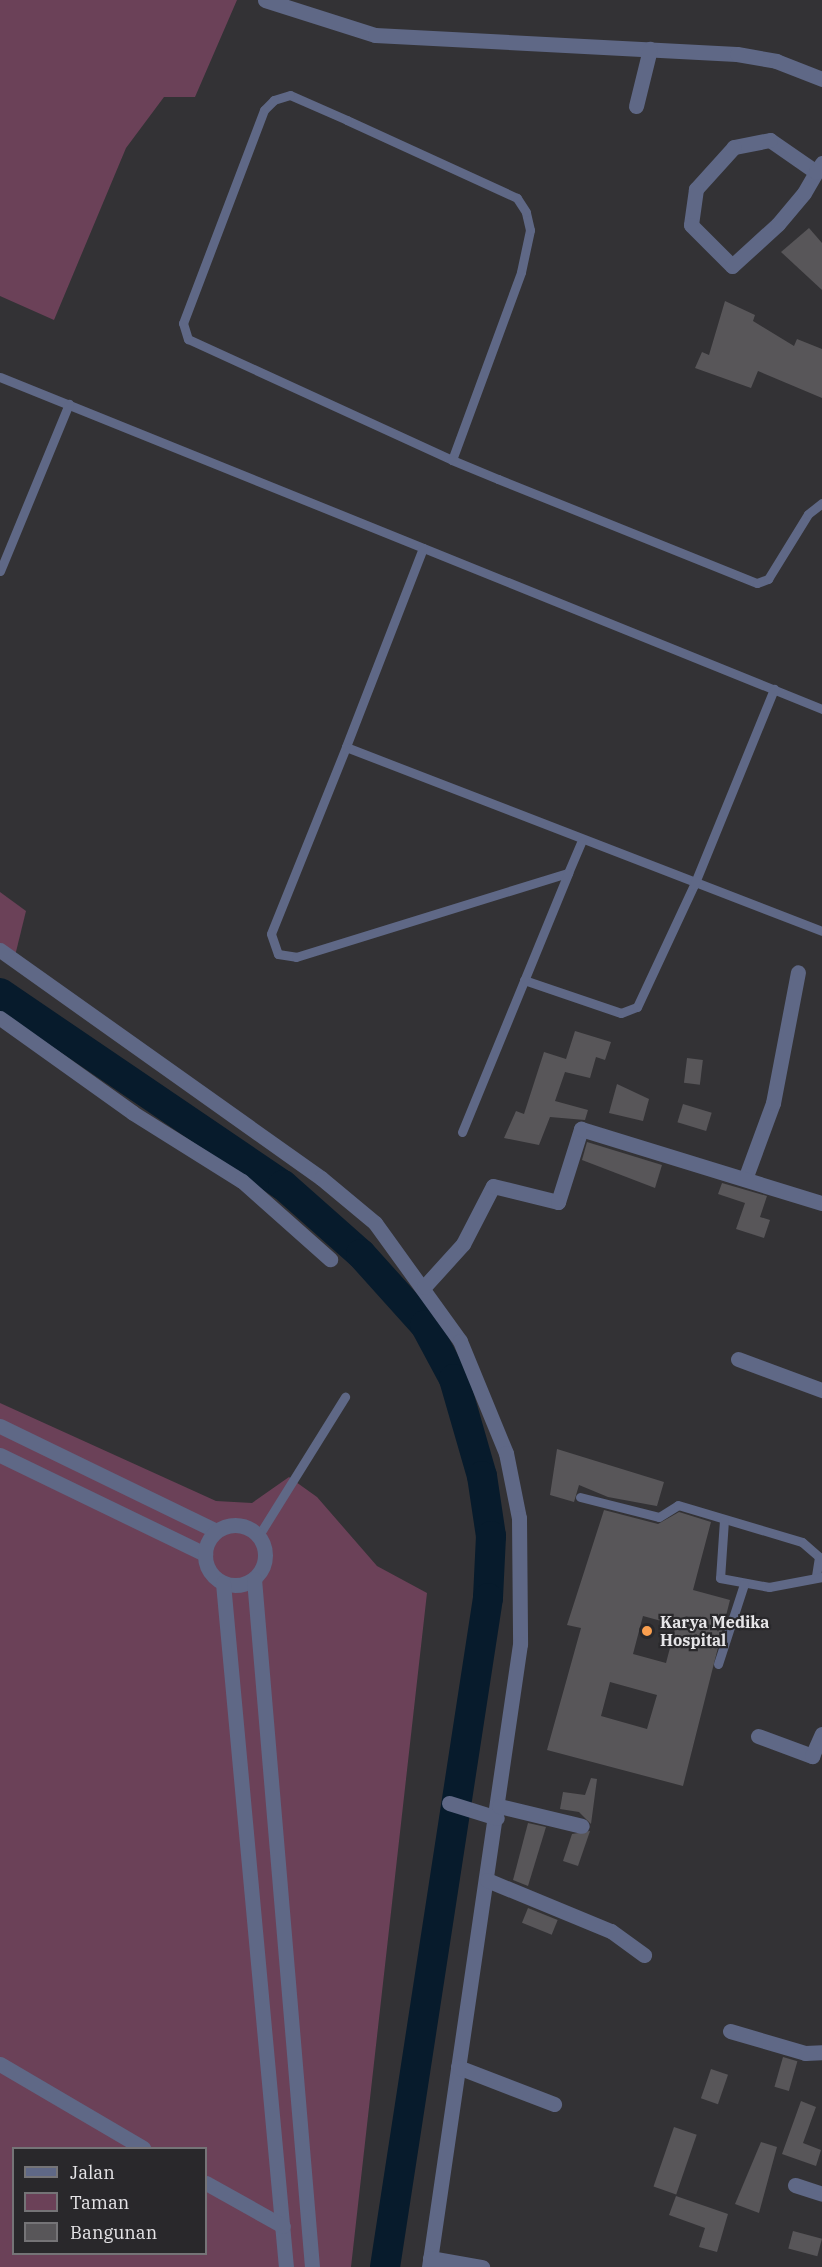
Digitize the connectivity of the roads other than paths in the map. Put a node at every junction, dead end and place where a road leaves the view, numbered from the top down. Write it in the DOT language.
graph roads {
  1 [pos="265,0"];
  2 [pos="650,49"];
  3 [pos="822,79"];
  4 [pos="636,106"];
  5 [pos="819,167"];
  6 [pos="0,377"];
  7 [pos="69,404"];
  8 [pos="452,460"];
  9 [pos="822,503"];
  10 [pos="423,548"];
  11 [pos="0,571"];
  12 [pos="774,689"];
  13 [pos="822,709"];
  14 [pos="346,747"];
  15 [pos="580,842"];
  16 [pos="568,873"];
  17 [pos="694,885"];
  18 [pos="822,931"];
  19 [pos="0,950"];
  20 [pos="798,972"];
  21 [pos="524,980"];
  22 [pos="0,1018"];
  23 [pos="462,1132"];
  24 [pos="745,1179"];
  25 [pos="822,1203"];
  26 [pos="330,1259"];
  27 [pos="424,1287"];
  28 [pos="738,1359"];
  29 [pos="822,1390"];
  30 [pos="345,1397"];
  31 [pos="0,1426"];
  32 [pos="0,1455"];
  33 [pos="580,1497"];
  34 [pos="724,1520"];
  35 [pos="216,1531"];
  36 [pos="259,1535"];
  37 [pos="205,1554"];
  38 [pos="819,1577"];
  39 [pos="254,1579"];
  40 [pos="223,1583"];
  41 [pos="744,1584"];
  42 [pos="718,1664"];
  43 [pos="822,1734"];
  44 [pos="758,1736"];
  45 [pos="450,1803"];
  46 [pos="498,1812"];
  47 [pos="582,1826"];
  48 [pos="487,1880"];
  49 [pos="644,1955"];
  50 [pos="730,2031"];
  51 [pos="822,2052"];
  52 [pos="0,2064"];
  53 [pos="459,2067"];
  54 [pos="554,2104"];
  55 [pos="141,2147"];
  56 [pos="207,2184"];
  57 [pos="795,2185"];
  58 [pos="822,2194"];
  59 [pos="283,2226"];
  60 [pos="429,2263"];
  61 [pos="286,2267"];
  62 [pos="312,2267"];
  63 [pos="482,2267"];
  1 -- 2 [label="street"];
  2 -- 3 [label="street"];
  2 -- 4 [label="street"];
  5 -- 5 [label="street"];
  6 -- 7 [label="lane"];
  7 -- 10 [label="lane"];
  7 -- 11 [label="lane"];
  8 -- 8 [label="lane"];
  8 -- 9 [label="lane"];
  10 -- 12 [label="lane"];
  10 -- 14 [label="lane"];
  12 -- 13 [label="lane"];
  12 -- 17 [label="lane"];
  14 -- 15 [label="lane"];
  14 -- 16 [label="lane"];
  15 -- 16 [label="lane"];
  15 -- 17 [label="lane"];
  16 -- 21 [label="lane"];
  17 -- 18 [label="lane"];
  17 -- 21 [label="lane"];
  19 -- 27 [label="street"];
  20 -- 24 [label="street"];
  21 -- 23 [label="lane"];
  22 -- 26 [label="street"];
  24 -- 25 [label="street"];
  24 -- 27 [label="street"];
  27 -- 46 [label="street"];
  28 -- 29 [label="street"];
  30 -- 36 [label="lane"];
  31 -- 35 [label="street"];
  32 -- 37 [label="street"];
  33 -- 34 [label="lane"];
  34 -- 38 [label="lane"];
  34 -- 41 [label="lane"];
  35 -- 36 [label="street"];
  35 -- 37 [label="street"];
  36 -- 39 [label="street"];
  37 -- 40 [label="street"];
  38 -- 41 [label="lane"];
  39 -- 40 [label="street"];
  39 -- 62 [label="street"];
  40 -- 59 [label="street"];
  41 -- 42 [label="lane"];
  43 -- 44 [label="street"];
  45 -- 46 [label="street"];
  46 -- 47 [label="street"];
  46 -- 48 [label="street"];
  48 -- 49 [label="street"];
  48 -- 53 [label="street"];
  50 -- 51 [label="street"];
  52 -- 55 [label="street"];
  53 -- 54 [label="street"];
  53 -- 60 [label="street"];
  56 -- 59 [label="street"];
  57 -- 58 [label="street"];
  59 -- 61 [label="street"];
  60 -- 63 [label="street"];
}
